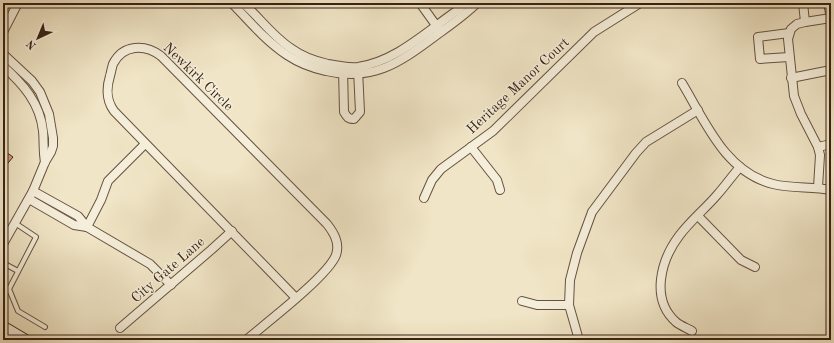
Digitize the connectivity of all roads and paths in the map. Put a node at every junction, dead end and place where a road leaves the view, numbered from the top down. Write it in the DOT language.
graph roads {
  1 [pos="18,3"];
  2 [pos="420,3"];
  3 [pos="465,3"];
  4 [pos="477,3"];
  5 [pos="803,3"];
  6 [pos="828,3"];
  7 [pos="637,4"];
  8 [pos="243,6"];
  9 [pos="831,18"];
  10 [pos="801,23"];
  11 [pos="436,25"];
  12 [pos="3,32"];
  13 [pos="441,32"];
  14 [pos="790,33"];
  15 [pos="3,54"];
  16 [pos="789,57"];
  17 [pos="3,66"];
  18 [pos="831,70"];
  19 [pos="343,71"];
  20 [pos="358,71"];
  21 [pos="791,78"];
  22 [pos="682,83"];
  23 [pos="698,110"];
  24 [pos="145,144"];
  25 [pos="831,144"];
  26 [pos="471,147"];
  27 [pos="818,147"];
  28 [pos="45,162"];
  29 [pos="740,167"];
  30 [pos="818,187"];
  31 [pos="500,190"];
  32 [pos="831,190"];
  33 [pos="34,191"];
  34 [pos="424,198"];
  35 [pos="29,199"];
  36 [pos="698,216"];
  37 [pos="15,223"];
  38 [pos="87,227"];
  39 [pos="232,231"];
  40 [pos="3,244"];
  41 [pos="3,263"];
  42 [pos="755,267"];
  43 [pos="18,271"];
  44 [pos="171,285"];
  45 [pos="296,298"];
  46 [pos="522,301"];
  47 [pos="569,305"];
  48 [pos="45,327"];
  49 [pos="6,328"];
  50 [pos="120,328"];
  51 [pos="692,331"];
  52 [pos="25,340"];
  53 [pos="246,340"];
  54 [pos="578,340"];
  1 -- 12 [label="street"];
  2 -- 11 [label="street"];
  3 -- 11 [label="street"];
  4 -- 13 [label="street"];
  5 -- 10 [label="street"];
  6 -- 9 [label="street"];
  7 -- 26 [label="street, Heritage Manor Court"];
  8 -- 19 [label="street"];
  9 -- 10 [label="street"];
  10 -- 14 [label="street"];
  11 -- 13 [label="street"];
  11 -- 20 [label="street"];
  13 -- 20 [label="street"];
  14 -- 16 [label="street"];
  14 -- 16 [label="street"];
  15 -- 28 [label="street"];
  16 -- 21 [label="street"];
  17 -- 28 [label="street"];
  18 -- 21 [label="street"];
  19 -- 20 [label="street"];
  19 -- 20 [label="street"];
  21 -- 27 [label="street"];
  22 -- 23 [label="street"];
  23 -- 29 [label="street"];
  23 -- 47 [label="street"];
  24 -- 38 [label="street"];
  24 -- 39 [label="street, Newkirk Circle"];
  24 -- 45 [label="street, Newkirk Circle"];
  25 -- 27 [label="street"];
  26 -- 31 [label="street"];
  26 -- 34 [label="street, Heritage Manor Court"];
  27 -- 30 [label="street"];
  28 -- 33 [label="street"];
  29 -- 30 [label="street"];
  29 -- 36 [label="street"];
  30 -- 32 [label="street"];
  33 -- 35 [label="street"];
  33 -- 38 [label="street"];
  35 -- 37 [label="street"];
  35 -- 38 [label="street"];
  36 -- 42 [label="street"];
  36 -- 51 [label="street"];
  37 -- 40 [label="street"];
  37 -- 43 [label="lane"];
  38 -- 44 [label="street"];
  39 -- 44 [label="street, City Gate Lane"];
  39 -- 45 [label="street, Newkirk Circle"];
  41 -- 43 [label="lane"];
  43 -- 48 [label="lane"];
  44 -- 50 [label="street, City Gate Lane"];
  45 -- 53 [label="street"];
  46 -- 47 [label="street"];
  47 -- 54 [label="street"];
  49 -- 52 [label="main road"];
}
